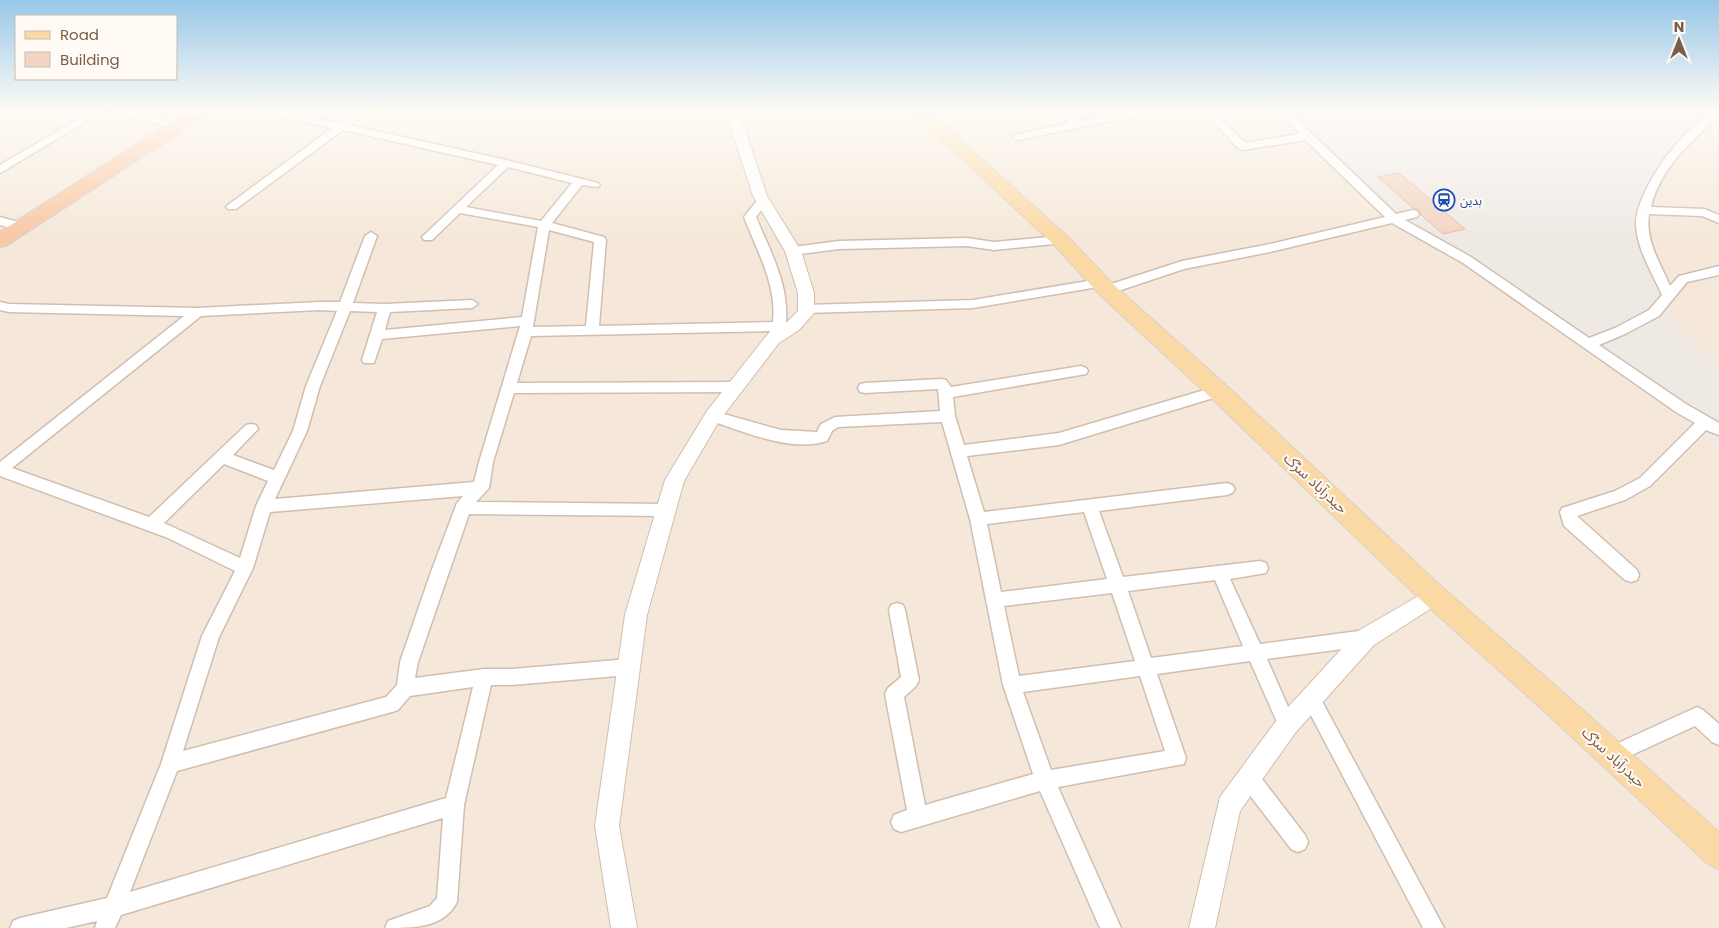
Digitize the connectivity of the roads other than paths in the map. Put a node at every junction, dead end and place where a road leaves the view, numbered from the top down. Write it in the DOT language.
graph roads {
  1 [pos="30,152"];
  2 [pos="136,152"];
  3 [pos="305,152"];
  4 [pos="458,152"];
  5 [pos="746,152"];
  6 [pos="963,152"];
  7 [pos="1324,152"];
  8 [pos="1676,152"];
  9 [pos="506,163"];
  10 [pos="0,170"];
  11 [pos="579,182"];
  12 [pos="594,186"];
  13 [pos="763,200"];
  14 [pos="232,207"];
  15 [pos="457,209"];
  16 [pos="1643,210"];
  17 [pos="1413,214"];
  18 [pos="1393,218"];
  19 [pos="1719,220"];
  20 [pos="0,221"];
  21 [pos="544,225"];
  22 [pos="21,227"];
  23 [pos="372,236"];
  24 [pos="428,237"];
  25 [pos="1060,240"];
  26 [pos="0,241"];
  27 [pos="792,251"];
  28 [pos="1719,270"];
  29 [pos="1104,287"];
  30 [pos="1668,295"];
  31 [pos="472,304"];
  32 [pos="0,306"];
  33 [pos="344,307"];
  34 [pos="385,308"];
  35 [pos="806,309"];
  36 [pos="198,312"];
  37 [pos="526,327"];
  38 [pos="592,331"];
  39 [pos="782,331"];
  40 [pos="378,335"];
  41 [pos="1590,343"];
  42 [pos="369,360"];
  43 [pos="1081,371"];
  44 [pos="736,387"];
  45 [pos="508,388"];
  46 [pos="865,388"];
  47 [pos="1218,391"];
  48 [pos="946,393"];
  49 [pos="714,416"];
  50 [pos="948,416"];
  51 [pos="1705,422"];
  52 [pos="251,429"];
  53 [pos="1719,430"];
  54 [pos="958,451"];
  55 [pos="222,457"];
  56 [pos="0,470"];
  57 [pos="277,478"];
  58 [pos="481,488"];
  59 [pos="1226,489"];
  60 [pos="264,506"];
  61 [pos="1090,506"];
  62 [pos="463,508"];
  63 [pos="666,510"];
  64 [pos="978,518"];
  65 [pos="150,525"];
  66 [pos="246,568"];
  67 [pos="1260,568"];
  68 [pos="1220,574"];
  69 [pos="1631,575"];
  70 [pos="1118,586"];
  71 [pos="1434,596"];
  72 [pos="995,600"];
  73 [pos="898,610"];
  74 [pos="1366,638"];
  75 [pos="1254,652"];
  76 [pos="629,667"];
  77 [pos="1147,667"];
  78 [pos="484,677"];
  79 [pos="1012,685"];
  80 [pos="405,688"];
  81 [pos="1311,698"];
  82 [pos="1287,725"];
  83 [pos="1719,736"];
  84 [pos="1612,755"];
  85 [pos="170,764"];
  86 [pos="1249,778"];
  87 [pos="1045,780"];
  88 [pos="454,805"];
  89 [pos="1298,842"];
  90 [pos="1719,854"];
  91 [pos="114,907"];
  92 [pos="20,928"];
  93 [pos="105,928"];
  94 [pos="395,928"];
  95 [pos="624,928"];
  96 [pos="1111,928"];
  97 [pos="1202,928"];
  98 [pos="1434,928"];
  1 -- 10 [label="street"];
  2 -- 22 [label="highway"];
  3 -- 14 [label="street"];
  4 -- 9 [label="street"];
  5 -- 13 [label="street"];
  6 -- 25 [label="main road, حیدرآباد سڑک"];
  7 -- 18 [label="street"];
  8 -- 16 [label="street"];
  9 -- 11 [label="street"];
  9 -- 15 [label="street"];
  11 -- 12 [label="street"];
  11 -- 21 [label="street"];
  13 -- 27 [label="street"];
  13 -- 39 [label="street"];
  15 -- 21 [label="street"];
  15 -- 24 [label="street"];
  16 -- 19 [label="street"];
  16 -- 30 [label="street"];
  17 -- 18 [label="street"];
  18 -- 29 [label="street"];
  18 -- 41 [label="street"];
  20 -- 22 [label="street"];
  21 -- 37 [label="street"];
  21 -- 38 [label="street"];
  22 -- 26 [label="highway"];
  23 -- 33 [label="street"];
  25 -- 27 [label="street"];
  25 -- 29 [label="main road, حیدرآباد سڑک"];
  27 -- 35 [label="street"];
  28 -- 30 [label="street"];
  29 -- 35 [label="street"];
  29 -- 47 [label="main road, حیدرآباد سڑک"];
  30 -- 41 [label="street"];
  31 -- 34 [label="street"];
  32 -- 36 [label="street"];
  33 -- 34 [label="street"];
  33 -- 36 [label="street"];
  33 -- 57 [label="street"];
  34 -- 40 [label="street"];
  35 -- 39 [label="street"];
  36 -- 56 [label="street"];
  37 -- 38 [label="street"];
  37 -- 40 [label="street"];
  37 -- 45 [label="street"];
  38 -- 39 [label="street"];
  39 -- 44 [label="street"];
  40 -- 42 [label="street"];
  41 -- 51 [label="street"];
  43 -- 48 [label="street"];
  44 -- 45 [label="street"];
  44 -- 49 [label="street"];
  45 -- 58 [label="street"];
  46 -- 48 [label="street"];
  47 -- 54 [label="street"];
  47 -- 71 [label="main road, حیدرآباد سڑک"];
  48 -- 50 [label="street"];
  49 -- 50 [label="street"];
  49 -- 63 [label="street"];
  50 -- 54 [label="street"];
  51 -- 53 [label="street"];
  51 -- 69 [label="street"];
  52 -- 55 [label="street"];
  54 -- 64 [label="street"];
  55 -- 57 [label="street"];
  55 -- 65 [label="street"];
  56 -- 65 [label="street"];
  57 -- 60 [label="street"];
  58 -- 60 [label="street"];
  58 -- 62 [label="street"];
  59 -- 61 [label="street"];
  60 -- 66 [label="street"];
  61 -- 64 [label="street"];
  61 -- 70 [label="street"];
  62 -- 63 [label="street"];
  62 -- 80 [label="street"];
  63 -- 76 [label="street"];
  64 -- 72 [label="street"];
  65 -- 66 [label="street"];
  66 -- 85 [label="street"];
  67 -- 68 [label="street"];
  68 -- 70 [label="street"];
  68 -- 75 [label="street"];
  70 -- 72 [label="street"];
  70 -- 77 [label="street"];
  71 -- 74 [label="street"];
  71 -- 84 [label="main road, حیدرآباد سڑک"];
  72 -- 79 [label="street"];
  73 -- 87 [label="street"];
  74 -- 75 [label="street"];
  74 -- 81 [label="street"];
  75 -- 77 [label="street"];
  75 -- 82 [label="street"];
  76 -- 78 [label="street"];
  76 -- 95 [label="street"];
  77 -- 79 [label="street"];
  77 -- 87 [label="street"];
  78 -- 80 [label="street"];
  78 -- 88 [label="street"];
  79 -- 87 [label="street"];
  80 -- 85 [label="street"];
  81 -- 82 [label="street"];
  81 -- 98 [label="street"];
  82 -- 86 [label="street"];
  83 -- 84 [label="street"];
  84 -- 90 [label="main road, حیدرآباد سڑک"];
  85 -- 91 [label="street"];
  86 -- 89 [label="street"];
  86 -- 97 [label="street"];
  87 -- 96 [label="street"];
  88 -- 91 [label="street"];
  88 -- 94 [label="street"];
  91 -- 92 [label="street"];
  91 -- 93 [label="street"];
}
